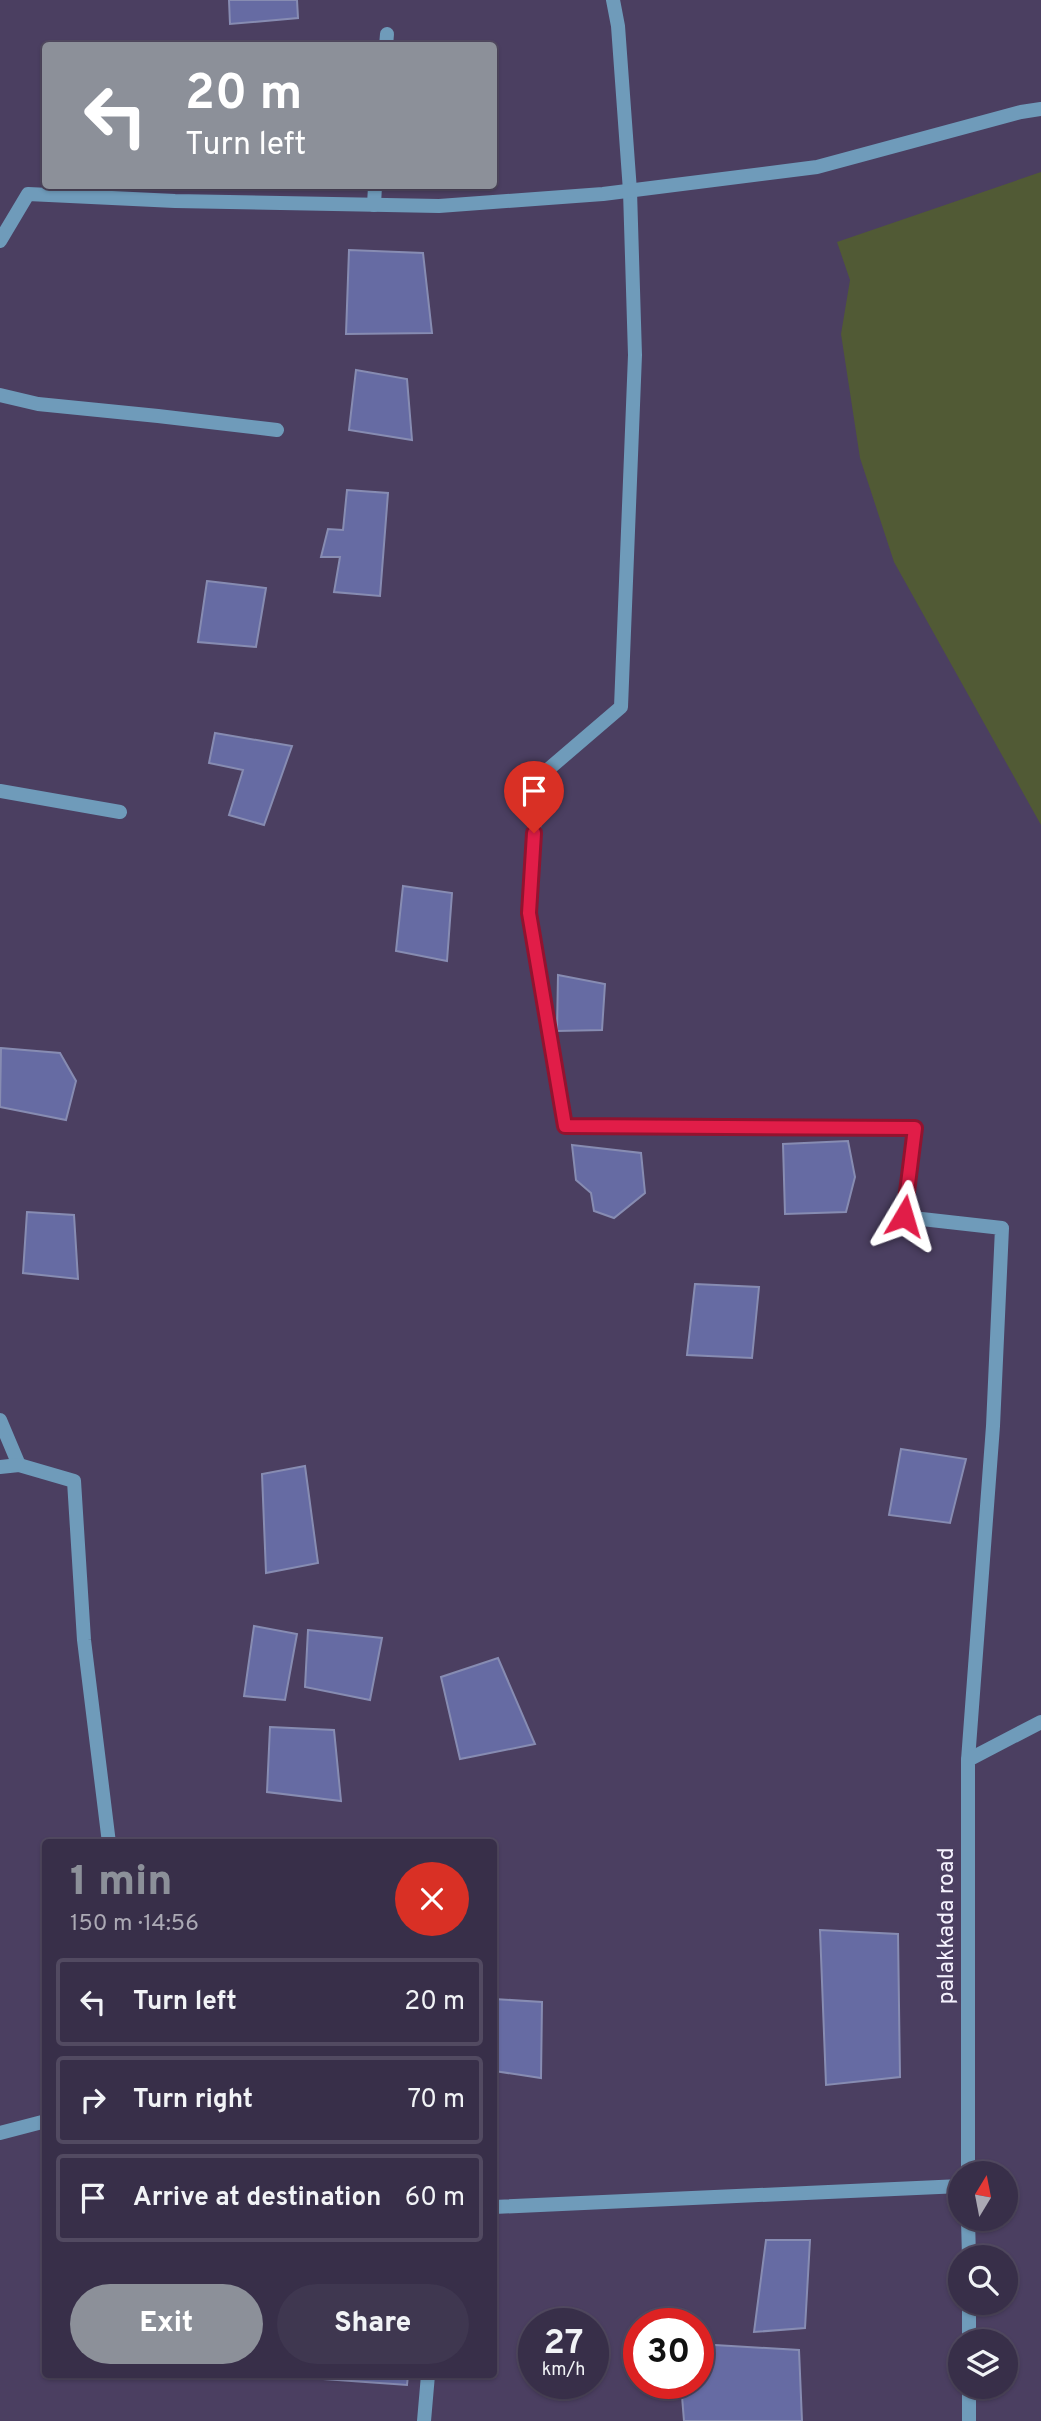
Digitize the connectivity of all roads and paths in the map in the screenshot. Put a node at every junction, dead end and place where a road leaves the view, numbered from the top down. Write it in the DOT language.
graph roads {
  1 [pos="613,0"];
  2 [pos="1041,109"];
  3 [pos="375,189"];
  4 [pos="630,191"];
  5 [pos="374,205"];
  6 [pos="0,241"];
  7 [pos="0,395"];
  8 [pos="277,430"];
  9 [pos="0,791"];
  10 [pos="120,812"];
  11 [pos="0,1420"];
  12 [pos="19,1465"];
  13 [pos="0,1467"];
  14 [pos="1041,1722"];
  15 [pos="968,1760"];
  16 [pos="109,1839"];
  17 [pos="42,2122"];
  18 [pos="0,2133"];
  19 [pos="968,2161"];
  20 [pos="948,2187"];
  21 [pos="497,2207"];
  22 [pos="428,2378"];
  23 [pos="969,2399"];
  24 [pos="424,2421"];
  25 [pos="969,2421"];
  1 -- 4 [label="street"];
  2 -- 4 [label="street"];
  3 -- 5 [label="street"];
  4 -- 5 [label="street"];
  4 -- 15 [label="street, palakkada road"];
  5 -- 6 [label="street"];
  7 -- 8 [label="street"];
  9 -- 10 [label="street"];
  11 -- 12 [label="street"];
  12 -- 13 [label="street"];
  12 -- 16 [label="street"];
  14 -- 15 [label="street"];
  15 -- 19 [label="street, palakkada road"];
  17 -- 18 [label="street"];
  20 -- 21 [label="street"];
  22 -- 24 [label="street"];
  23 -- 25 [label="street"];
}
